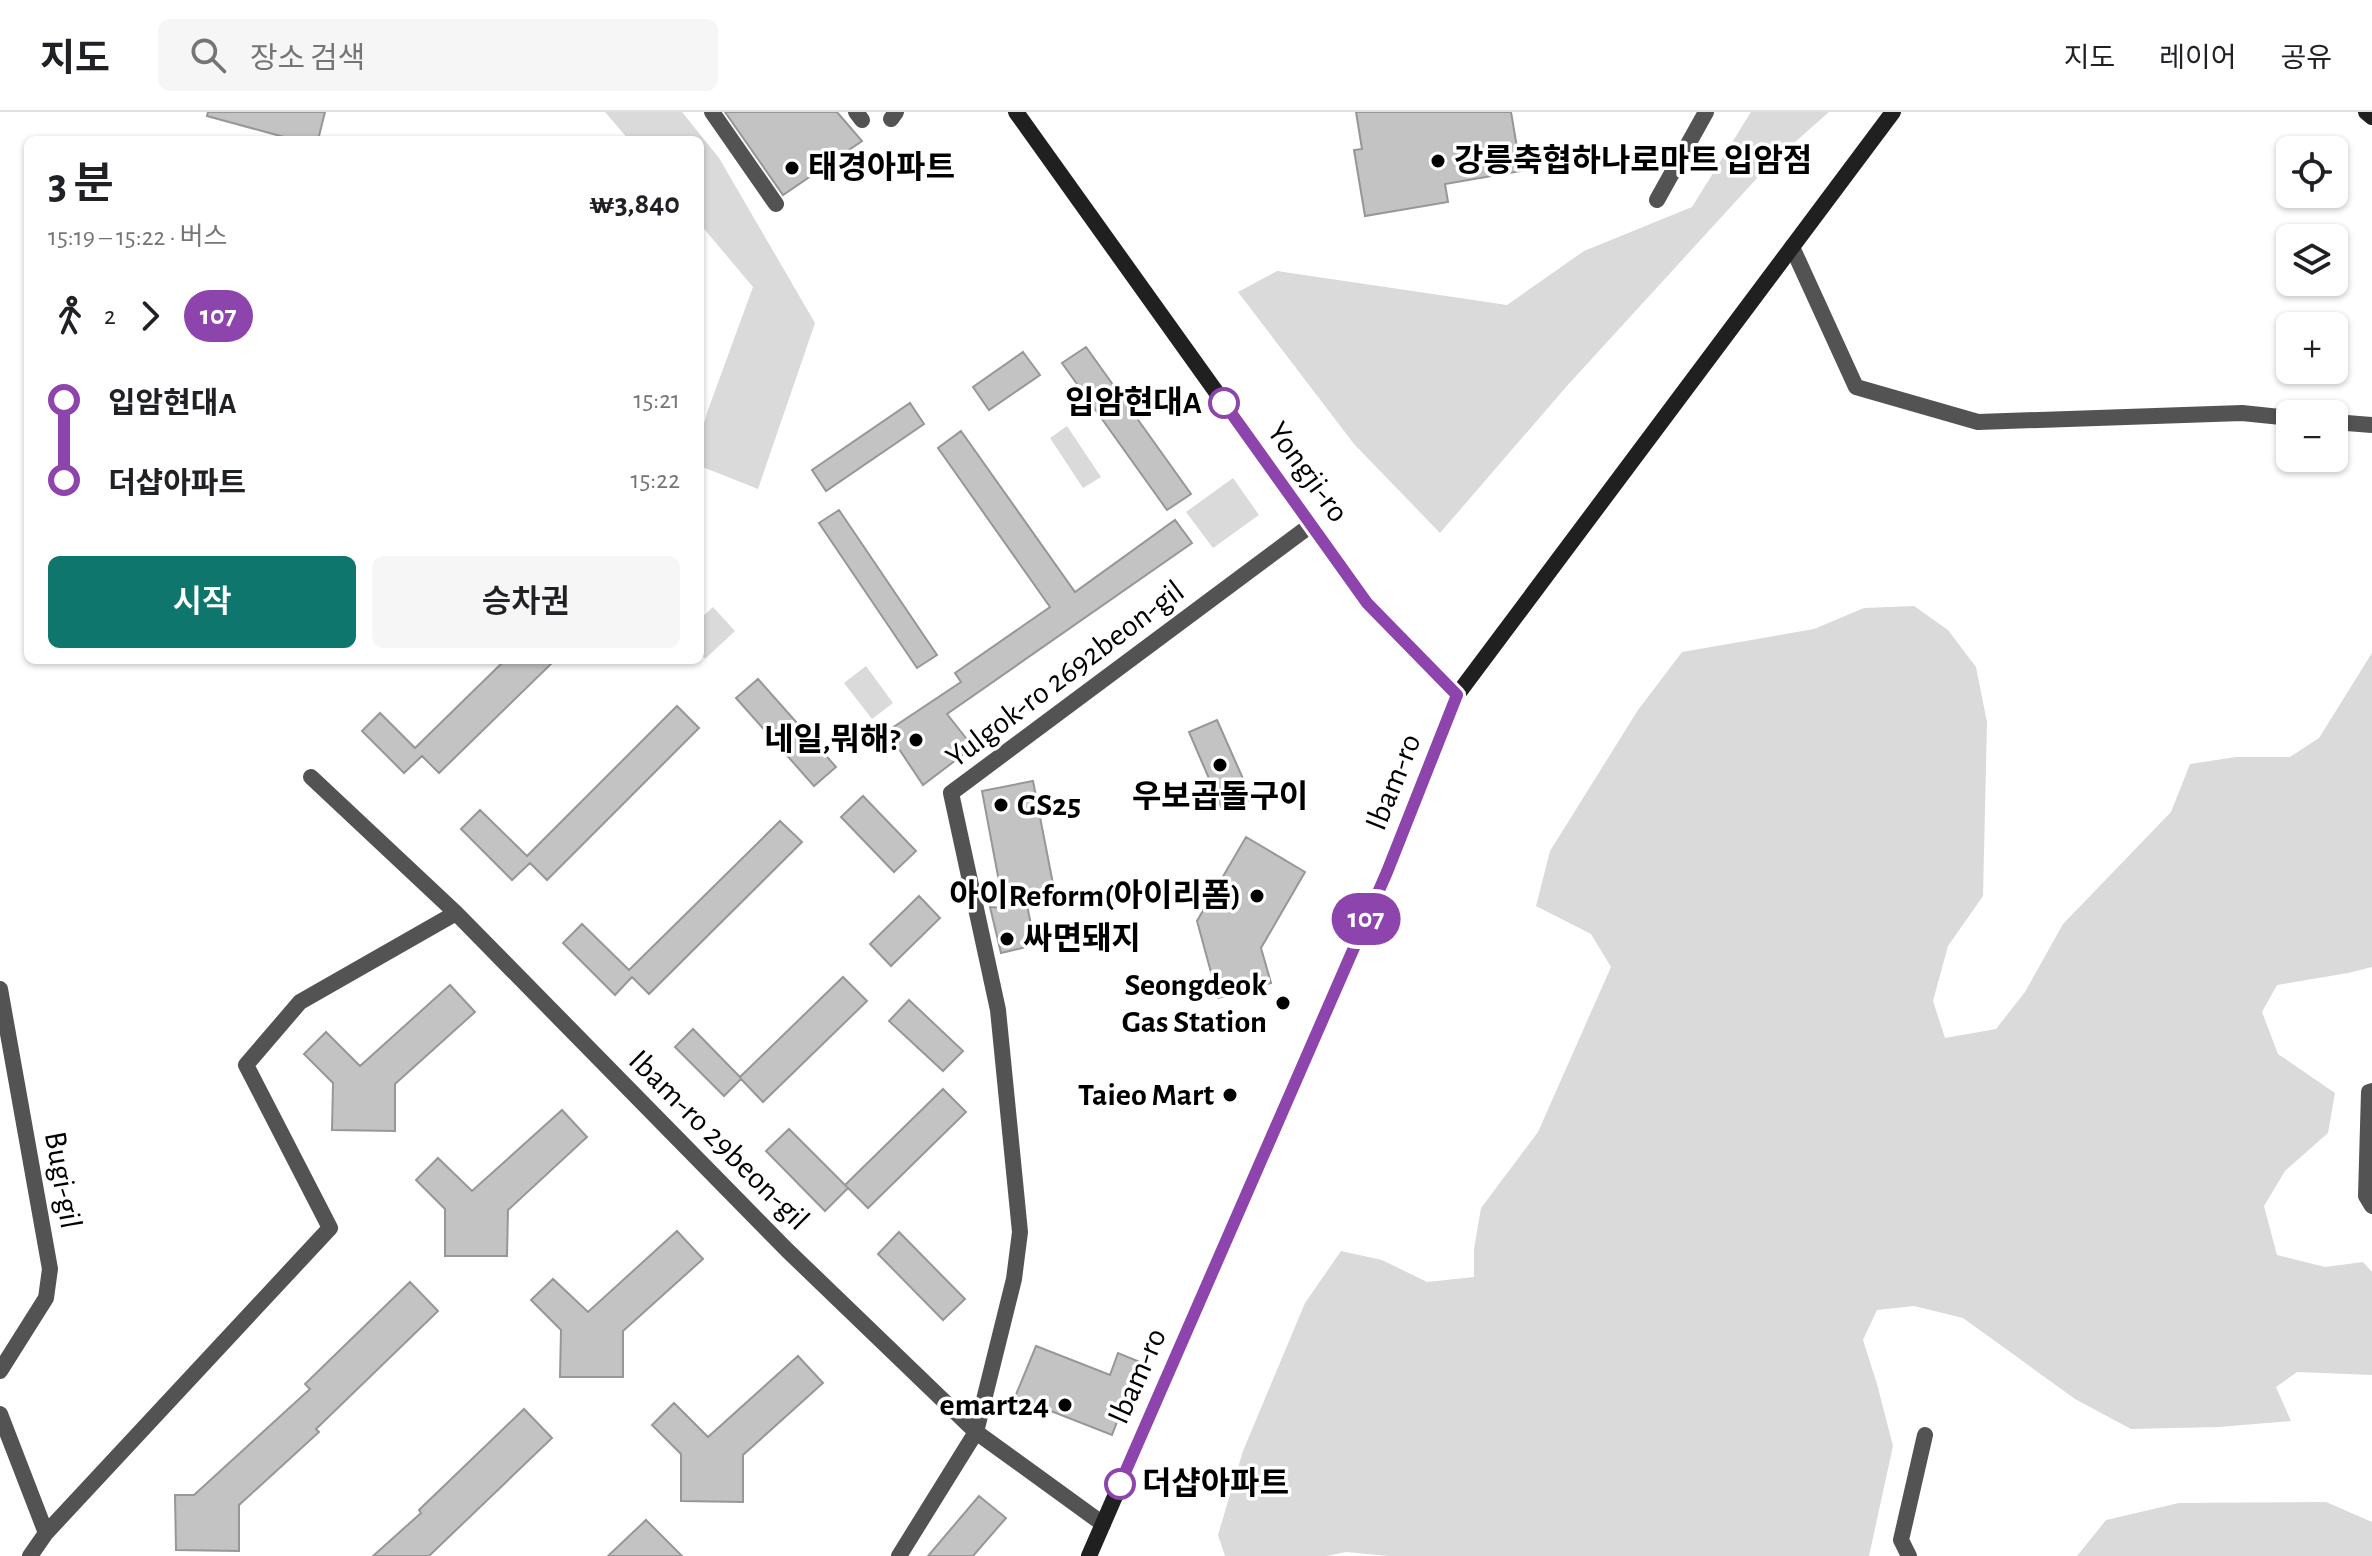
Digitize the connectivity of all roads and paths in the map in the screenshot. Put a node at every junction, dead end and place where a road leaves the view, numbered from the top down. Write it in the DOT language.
graph roads {
  1 [pos="712,112"];
  2 [pos="1016,112"];
  3 [pos="1706,112"];
  4 [pos="1893,112"];
  5 [pos="2366,112"];
  6 [pos="2372,117"];
  7 [pos="1657,200"];
  8 [pos="776,204"];
  9 [pos="1792,247"];
  10 [pos="2276,417"];
  11 [pos="2348,423"];
  12 [pos="2372,425"];
  13 [pos="1311,525"];
  14 [pos="1457,695"];
  15 [pos="311,777"];
  16 [pos="456,913"];
  17 [pos="0,989"];
  18 [pos="2372,1091"];
  19 [pos="2372,1206"];
  20 [pos="0,1371"];
  21 [pos="0,1414"];
  22 [pos="976,1432"];
  23 [pos="1925,1435"];
  24 [pos="1103,1524"];
  25 [pos="46,1533"];
  26 [pos="30,1556"];
  27 [pos="899,1556"];
  28 [pos="1089,1556"];
  29 [pos="1909,1556"];
  1 -- 8 [label="street"];
  2 -- 13 [label="street, Yongji-ro"];
  3 -- 7 [label="street"];
  4 -- 9 [label="street, Ibam-ro"];
  5 -- 6 [label="street"];
  9 -- 10 [label="street"];
  9 -- 14 [label="street, Ibam-ro"];
  11 -- 12 [label="street"];
  13 -- 14 [label="street, Yongji-ro"];
  13 -- 22 [label="street, Yulgok-ro 2692beon-gil"];
  14 -- 24 [label="street, Ibam-ro"];
  15 -- 16 [label="street, Ibam-ro 29beon-gil"];
  16 -- 22 [label="street, Ibam-ro 29beon-gil"];
  16 -- 25 [label="street"];
  17 -- 20 [label="street, Bugi-gil"];
  18 -- 19 [label="street"];
  21 -- 25 [label="street"];
  22 -- 24 [label="street, Ibam-ro 29beon-gil"];
  22 -- 27 [label="street, Yulgok-ro 2692beon-gil"];
  23 -- 29 [label="street"];
  24 -- 28 [label="street, Ibam-ro"];
  25 -- 26 [label="street"];
}
